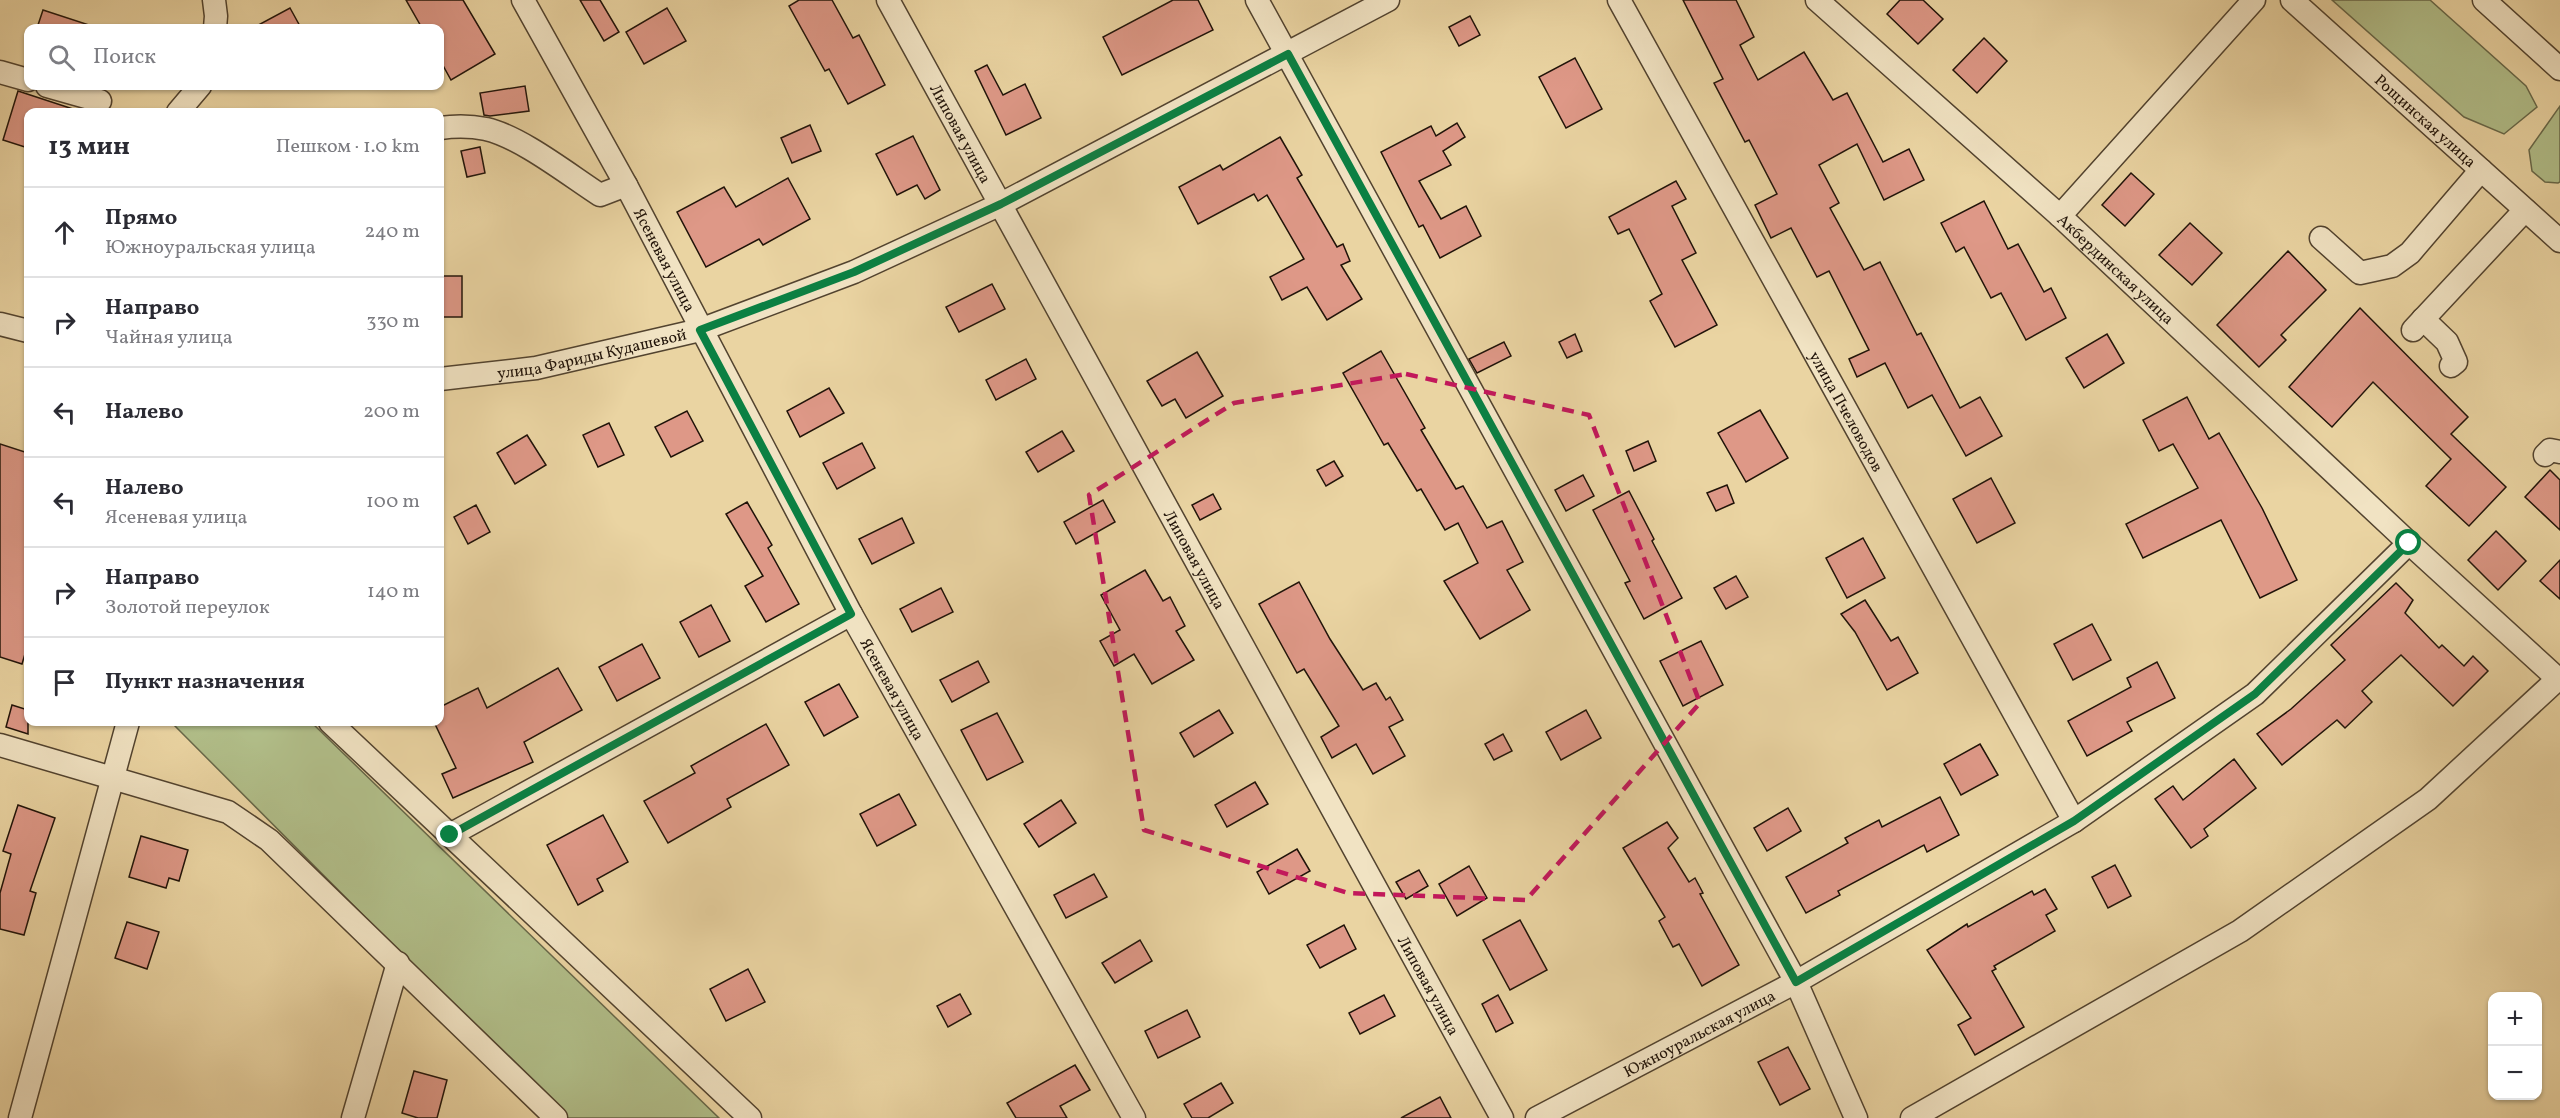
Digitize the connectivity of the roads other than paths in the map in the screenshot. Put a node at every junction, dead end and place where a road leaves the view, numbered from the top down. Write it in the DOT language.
graph roads {
  1 [pos="214,0"];
  2 [pos="523,0"];
  3 [pos="888,0"];
  4 [pos="1257,0"];
  5 [pos="1388,0"];
  6 [pos="1618,0"];
  7 [pos="1817,0"];
  8 [pos="2254,0"];
  9 [pos="2292,0"];
  10 [pos="2484,0"];
  11 [pos="215,24"];
  12 [pos="1288,54"];
  13 [pos="2560,69"];
  14 [pos="0,72"];
  15 [pos="24,79"];
  16 [pos="61,90"];
  17 [pos="182,90"];
  18 [pos="196,90"];
  19 [pos="100,101"];
  20 [pos="177,108"];
  21 [pos="180,108"];
  22 [pos="444,128"];
  23 [pos="2481,170"];
  24 [pos="626,185"];
  25 [pos="1001,204"];
  26 [pos="2525,210"];
  27 [pos="2060,216"];
  28 [pos="2322,238"];
  29 [pos="2560,241"];
  30 [pos="0,324"];
  31 [pos="24,330"];
  32 [pos="700,330"];
  33 [pos="2451,366"];
  34 [pos="444,379"];
  35 [pos="2409,543"];
  36 [pos="851,614"];
  37 [pos="2559,678"];
  38 [pos="127,726"];
  39 [pos="334,726"];
  40 [pos="0,745"];
  41 [pos="113,777"];
  42 [pos="2074,821"];
  43 [pos="450,835"];
  44 [pos="398,963"];
  45 [pos="1796,982"];
  46 [pos="20,1118"];
  47 [pos="353,1118"];
  48 [pos="556,1118"];
  49 [pos="750,1118"];
  50 [pos="1134,1118"];
  51 [pos="1502,1118"];
  52 [pos="1537,1118"];
  53 [pos="1856,1118"];
  54 [pos="1912,1118"];
  1 -- 11 [label="street"];
  2 -- 24 [label="street, Ясеневая улица"];
  3 -- 25 [label="street, Липовая улица"];
  4 -- 12 [label="street"];
  5 -- 12 [label="street, улица Фариды Кудашевой"];
  6 -- 42 [label="street, улица Пчеловодов"];
  7 -- 27 [label="street, Акбердинская улица"];
  8 -- 27 [label="street"];
  9 -- 23 [label="street, Рощинская улица"];
  10 -- 13 [label="street"];
  12 -- 25 [label="street, улица Фариды Кудашевой"];
  12 -- 45 [label="street"];
  14 -- 15 [label="street"];
  16 -- 19 [label="street"];
  17 -- 20 [label="street"];
  18 -- 21 [label="street"];
  22 -- 24 [label="street"];
  23 -- 26 [label="street, Рощинская улица"];
  23 -- 28 [label="street"];
  24 -- 32 [label="street, Ясеневая улица"];
  25 -- 32 [label="street, улица Фариды Кудашевой"];
  25 -- 51 [label="street, Липовая улица"];
  26 -- 29 [label="street, Рощинская улица"];
  26 -- 33 [label="street"];
  27 -- 35 [label="street, Акбердинская улица"];
  30 -- 31 [label="street"];
  32 -- 34 [label="street, улица Фариды Кудашевой"];
  32 -- 36 [label="street, Ясеневая улица"];
  35 -- 37 [label="street, Акбердинская улица"];
  35 -- 42 [label="street, Южноуральская улица"];
  36 -- 43 [label="street"];
  36 -- 50 [label="street, Ясеневая улица"];
  37 -- 54 [label="street"];
  38 -- 41 [label="street"];
  39 -- 43 [label="street"];
  40 -- 41 [label="street"];
  41 -- 44 [label="street"];
  41 -- 46 [label="street"];
  42 -- 45 [label="street, Южноуральская улица"];
  43 -- 49 [label="street"];
  44 -- 47 [label="street"];
  44 -- 48 [label="street"];
  45 -- 52 [label="street, Южноуральская улица"];
  45 -- 53 [label="street"];
}
